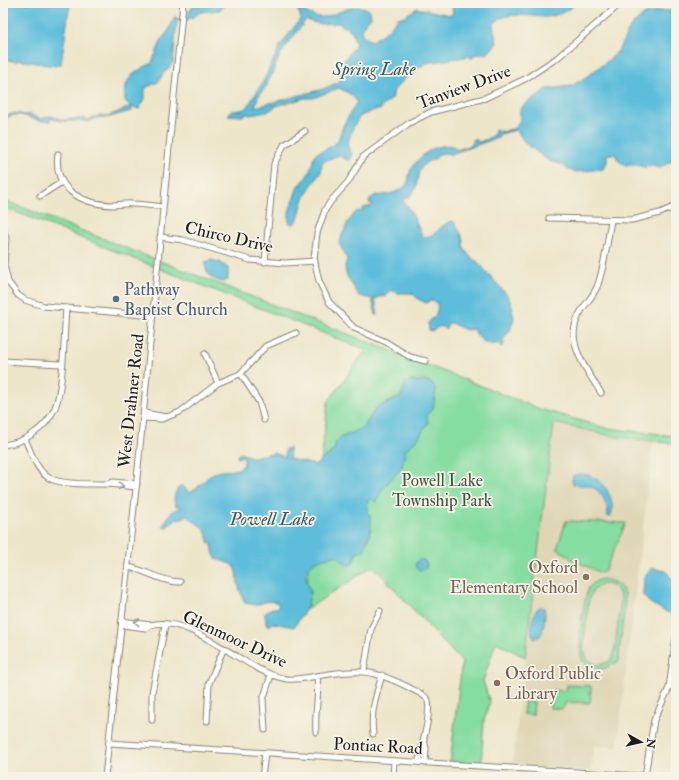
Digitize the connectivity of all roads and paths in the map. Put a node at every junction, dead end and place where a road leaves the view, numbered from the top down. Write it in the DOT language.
graph roads {
  1 [pos="184,3"];
  2 [pos="621,3"];
  3 [pos="305,131"];
  4 [pos="58,154"];
  5 [pos="62,182"];
  6 [pos="40,196"];
  7 [pos="676,206"];
  8 [pos="163,207"];
  9 [pos="549,218"];
  10 [pos="611,221"];
  11 [pos="3,228"];
  12 [pos="160,237"];
  13 [pos="315,261"];
  14 [pos="265,262"];
  15 [pos="66,308"];
  16 [pos="153,316"];
  17 [pos="296,333"];
  18 [pos="205,354"];
  19 [pos="3,361"];
  20 [pos="426,361"];
  21 [pos="61,364"];
  22 [pos="241,374"];
  23 [pos="218,383"];
  24 [pos="601,393"];
  25 [pos="144,415"];
  26 [pos="264,420"];
  27 [pos="25,439"];
  28 [pos="3,445"];
  29 [pos="136,486"];
  30 [pos="128,567"];
  31 [pos="180,582"];
  32 [pos="380,611"];
  33 [pos="122,623"];
  34 [pos="165,625"];
  35 [pos="676,637"];
  36 [pos="224,648"];
  37 [pos="364,671"];
  38 [pos="271,675"];
  39 [pos="382,675"];
  40 [pos="317,676"];
  41 [pos="152,720"];
  42 [pos="206,721"];
  43 [pos="265,730"];
  44 [pos="316,732"];
  45 [pos="373,734"];
  46 [pos="424,740"];
  47 [pos="108,744"];
  48 [pos="265,753"];
  49 [pos="394,761"];
  50 [pos="418,762"];
  51 [pos="425,763"];
  52 [pos="645,776"];
  53 [pos="105,777"];
  54 [pos="262,777"];
  55 [pos="392,777"];
  56 [pos="656,777"];
  1 -- 8 [label="street, West Drahner Road"];
  2 -- 13 [label="street, Tanview Drive"];
  3 -- 14 [label="street"];
  4 -- 5 [label="street"];
  5 -- 6 [label="street"];
  5 -- 8 [label="street"];
  7 -- 10 [label="street"];
  8 -- 12 [label="street, West Drahner Road"];
  9 -- 10 [label="street"];
  10 -- 24 [label="street"];
  11 -- 15 [label="street"];
  12 -- 14 [label="street, Chirco Drive"];
  12 -- 16 [label="street, West Drahner Road"];
  13 -- 14 [label="street, Chirco Drive"];
  13 -- 20 [label="street, Tanview Drive"];
  15 -- 16 [label="street"];
  15 -- 21 [label="street"];
  16 -- 25 [label="street, West Drahner Road"];
  17 -- 22 [label="street"];
  18 -- 23 [label="street"];
  19 -- 21 [label="street"];
  21 -- 27 [label="street"];
  22 -- 23 [label="street"];
  22 -- 26 [label="street"];
  23 -- 25 [label="street"];
  25 -- 29 [label="street, West Drahner Road"];
  27 -- 28 [label="street"];
  27 -- 29 [label="street"];
  29 -- 30 [label="street, West Drahner Road"];
  30 -- 31 [label="street"];
  30 -- 33 [label="street, West Drahner Road"];
  32 -- 37 [label="street"];
  33 -- 34 [label="street, Glenmoor Drive"];
  33 -- 47 [label="street, West Drahner Road"];
  34 -- 36 [label="street, Glenmoor Drive"];
  34 -- 41 [label="street"];
  35 -- 52 [label="street"];
  36 -- 38 [label="street, Glenmoor Drive"];
  36 -- 42 [label="street"];
  37 -- 39 [label="street, Glenmoor Drive"];
  37 -- 40 [label="street, Glenmoor Drive"];
  38 -- 40 [label="street, Glenmoor Drive"];
  38 -- 43 [label="street"];
  39 -- 45 [label="street"];
  39 -- 46 [label="street, Glenmoor Drive"];
  40 -- 44 [label="street"];
  46 -- 50 [label="street, Glenmoor Drive"];
  46 -- 51 [label="street, Glenmoor Drive"];
  47 -- 48 [label="street, Pontiac Road"];
  47 -- 53 [label="street, West Drahner Road"];
  48 -- 49 [label="street, Pontiac Road"];
  48 -- 54 [label="street"];
  49 -- 50 [label="street, Pontiac Road"];
  49 -- 55 [label="street"];
  50 -- 51 [label="street, Pontiac Road"];
  51 -- 52 [label="street, Pontiac Road"];
  52 -- 56 [label="street, Pontiac Road"];
}
